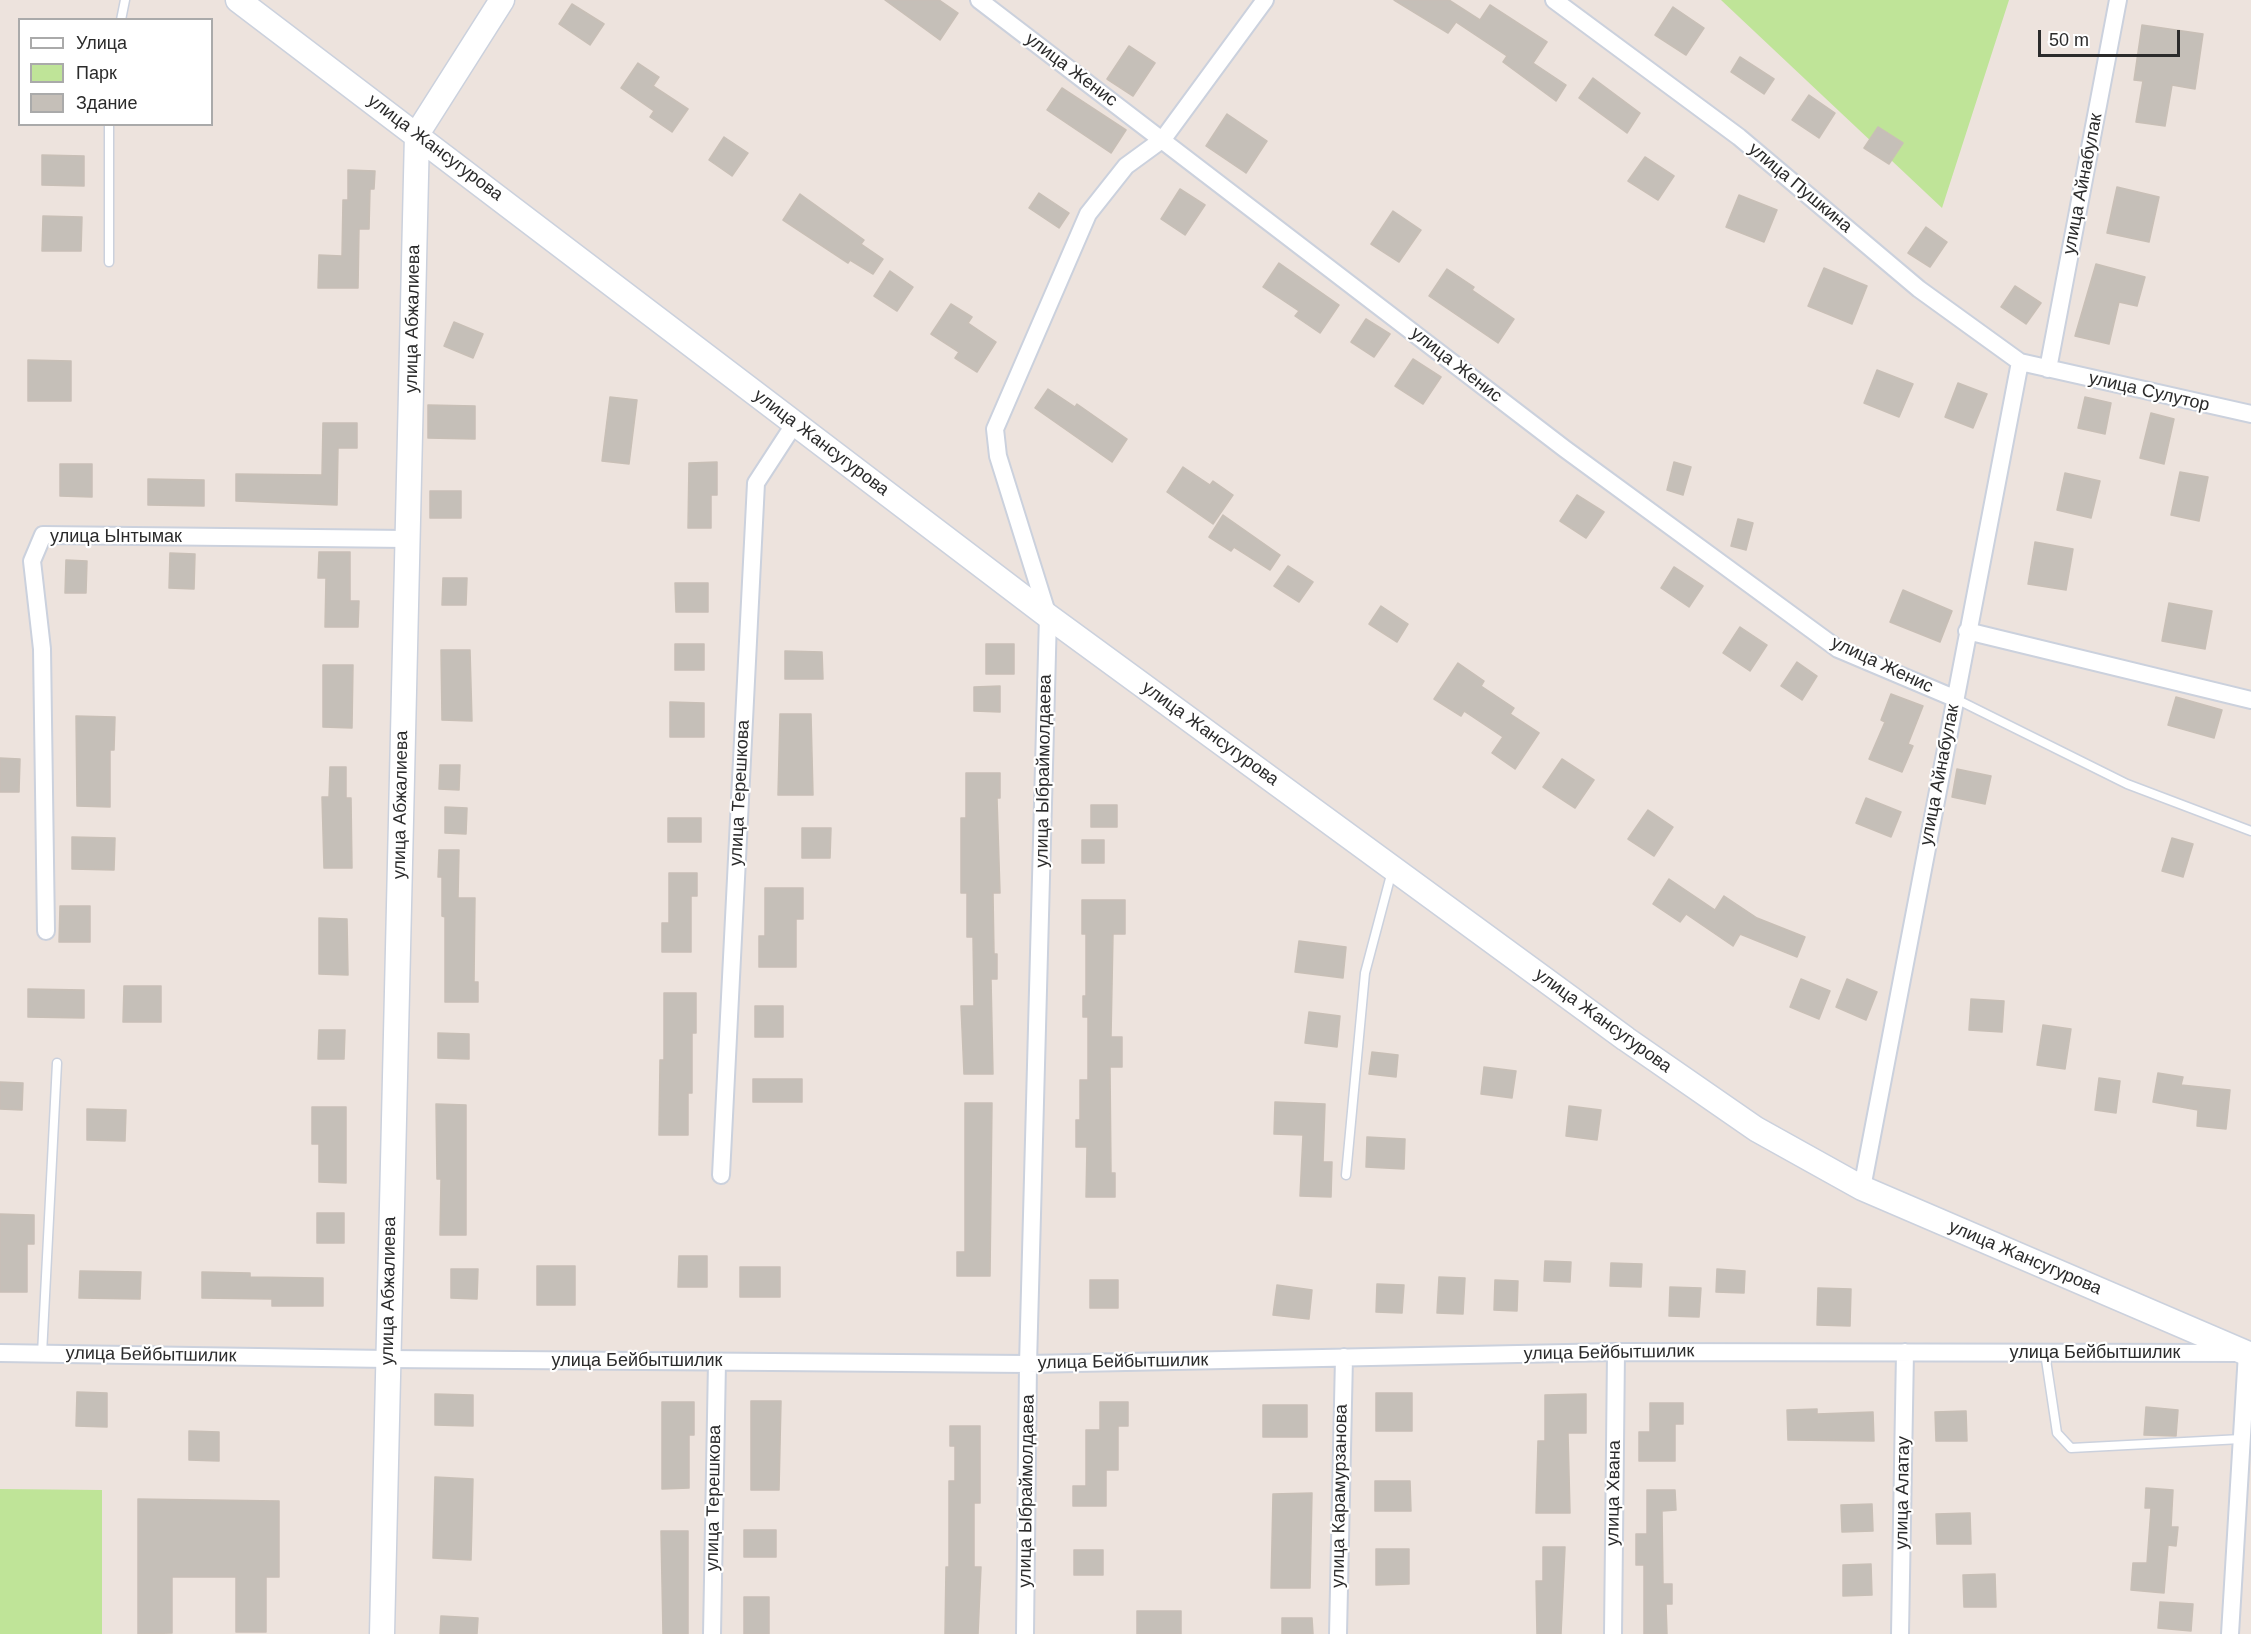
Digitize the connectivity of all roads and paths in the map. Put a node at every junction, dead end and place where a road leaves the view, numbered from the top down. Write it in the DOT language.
graph roads {
  1 [pos="125,0"];
  2 [pos="238,0"];
  3 [pos="502,0"];
  4 [pos="979,0"];
  5 [pos="1265,0"];
  6 [pos="1554,0"];
  7 [pos="2118,0"];
  8 [pos="122,18"];
  9 [pos="109,126"];
  10 [pos="417,134"];
  11 [pos="1162,139"];
  12 [pos="109,262"];
  13 [pos="2020,362"];
  14 [pos="2048,369"];
  15 [pos="2251,414"];
  16 [pos="795,423"];
  17 [pos="407,539"];
  18 [pos="1048,616"];
  19 [pos="1967,631"];
  20 [pos="1954,698"];
  21 [pos="2251,700"];
  22 [pos="2251,831"];
  23 [pos="1393,868"];
  24 [pos="46,932"];
  25 [pos="57,1063"];
  26 [pos="721,1175"];
  27 [pos="1346,1175"];
  28 [pos="1862,1188"];
  29 [pos="1616,1352"];
  30 [pos="1905,1352"];
  31 [pos="0,1353"];
  32 [pos="42,1353"];
  33 [pos="2044,1353"];
  34 [pos="2249,1354"];
  35 [pos="1344,1357"];
  36 [pos="387,1359"];
  37 [pos="717,1362"];
  38 [pos="1029,1364"];
  39 [pos="2241,1439"];
  40 [pos="382,1634"];
  41 [pos="712,1634"];
  42 [pos="1025,1634"];
  43 [pos="1338,1634"];
  44 [pos="1613,1634"];
  45 [pos="1900,1634"];
  46 [pos="2230,1634"];
  1 -- 8 [label="lane"];
  2 -- 10 [label="main road, улица Жансугурова"];
  3 -- 10 [label="main road"];
  4 -- 11 [label="street, улица Женис"];
  5 -- 11 [label="street, улица Ыбраймолдаева"];
  6 -- 13 [label="street, улица Пушкина"];
  7 -- 14 [label="street, улица Айнабулак"];
  9 -- 12 [label="lane"];
  10 -- 16 [label="main road, улица Жансугурова"];
  10 -- 17 [label="main road, улица Абжалиева"];
  11 -- 18 [label="street, улица Ыбраймолдаева"];
  11 -- 20 [label="street, улица Женис"];
  13 -- 14 [label="street, улица Пушкина"];
  13 -- 19 [label="street, улица Айнабулак"];
  14 -- 15 [label="street, улица Сулутор"];
  16 -- 18 [label="main road, улица Жансугурова"];
  16 -- 26 [label="street, улица Терешкова"];
  17 -- 24 [label="street, улица Ынтымак"];
  17 -- 36 [label="main road, улица Абжалиева"];
  18 -- 23 [label="main road, улица Жансугурова"];
  18 -- 38 [label="street, улица Ыбраймолдаева"];
  19 -- 20 [label="street, улица Айнабулак"];
  19 -- 21 [label="street"];
  20 -- 22 [label="lane"];
  20 -- 28 [label="street, улица Айнабулак"];
  23 -- 27 [label="lane"];
  23 -- 28 [label="main road, улица Жансугурова"];
  25 -- 32 [label="lane"];
  28 -- 34 [label="main road, улица Жансугурова"];
  29 -- 30 [label="street, улица Бейбытшилик"];
  29 -- 35 [label="street, улица Бейбытшилик"];
  29 -- 44 [label="street, улица Хвана"];
  30 -- 33 [label="street, улица Бейбытшилик"];
  30 -- 45 [label="street, улица Алатау"];
  31 -- 32 [label="street, улица Бейбытшилик"];
  32 -- 36 [label="street, улица Бейбытшилик"];
  33 -- 34 [label="street, улица Бейбытшилик"];
  33 -- 39 [label="lane"];
  34 -- 39 [label="street"];
  35 -- 38 [label="street, улица Бейбытшилик"];
  35 -- 43 [label="street, улица Карамурзанова"];
  36 -- 37 [label="street, улица Бейбытшилик"];
  36 -- 40 [label="main road, улица Абжалиева"];
  37 -- 38 [label="street, улица Бейбытшилик"];
  37 -- 41 [label="street, улица Терешкова"];
  38 -- 42 [label="street, улица Ыбраймолдаева"];
  39 -- 46 [label="street"];
}
